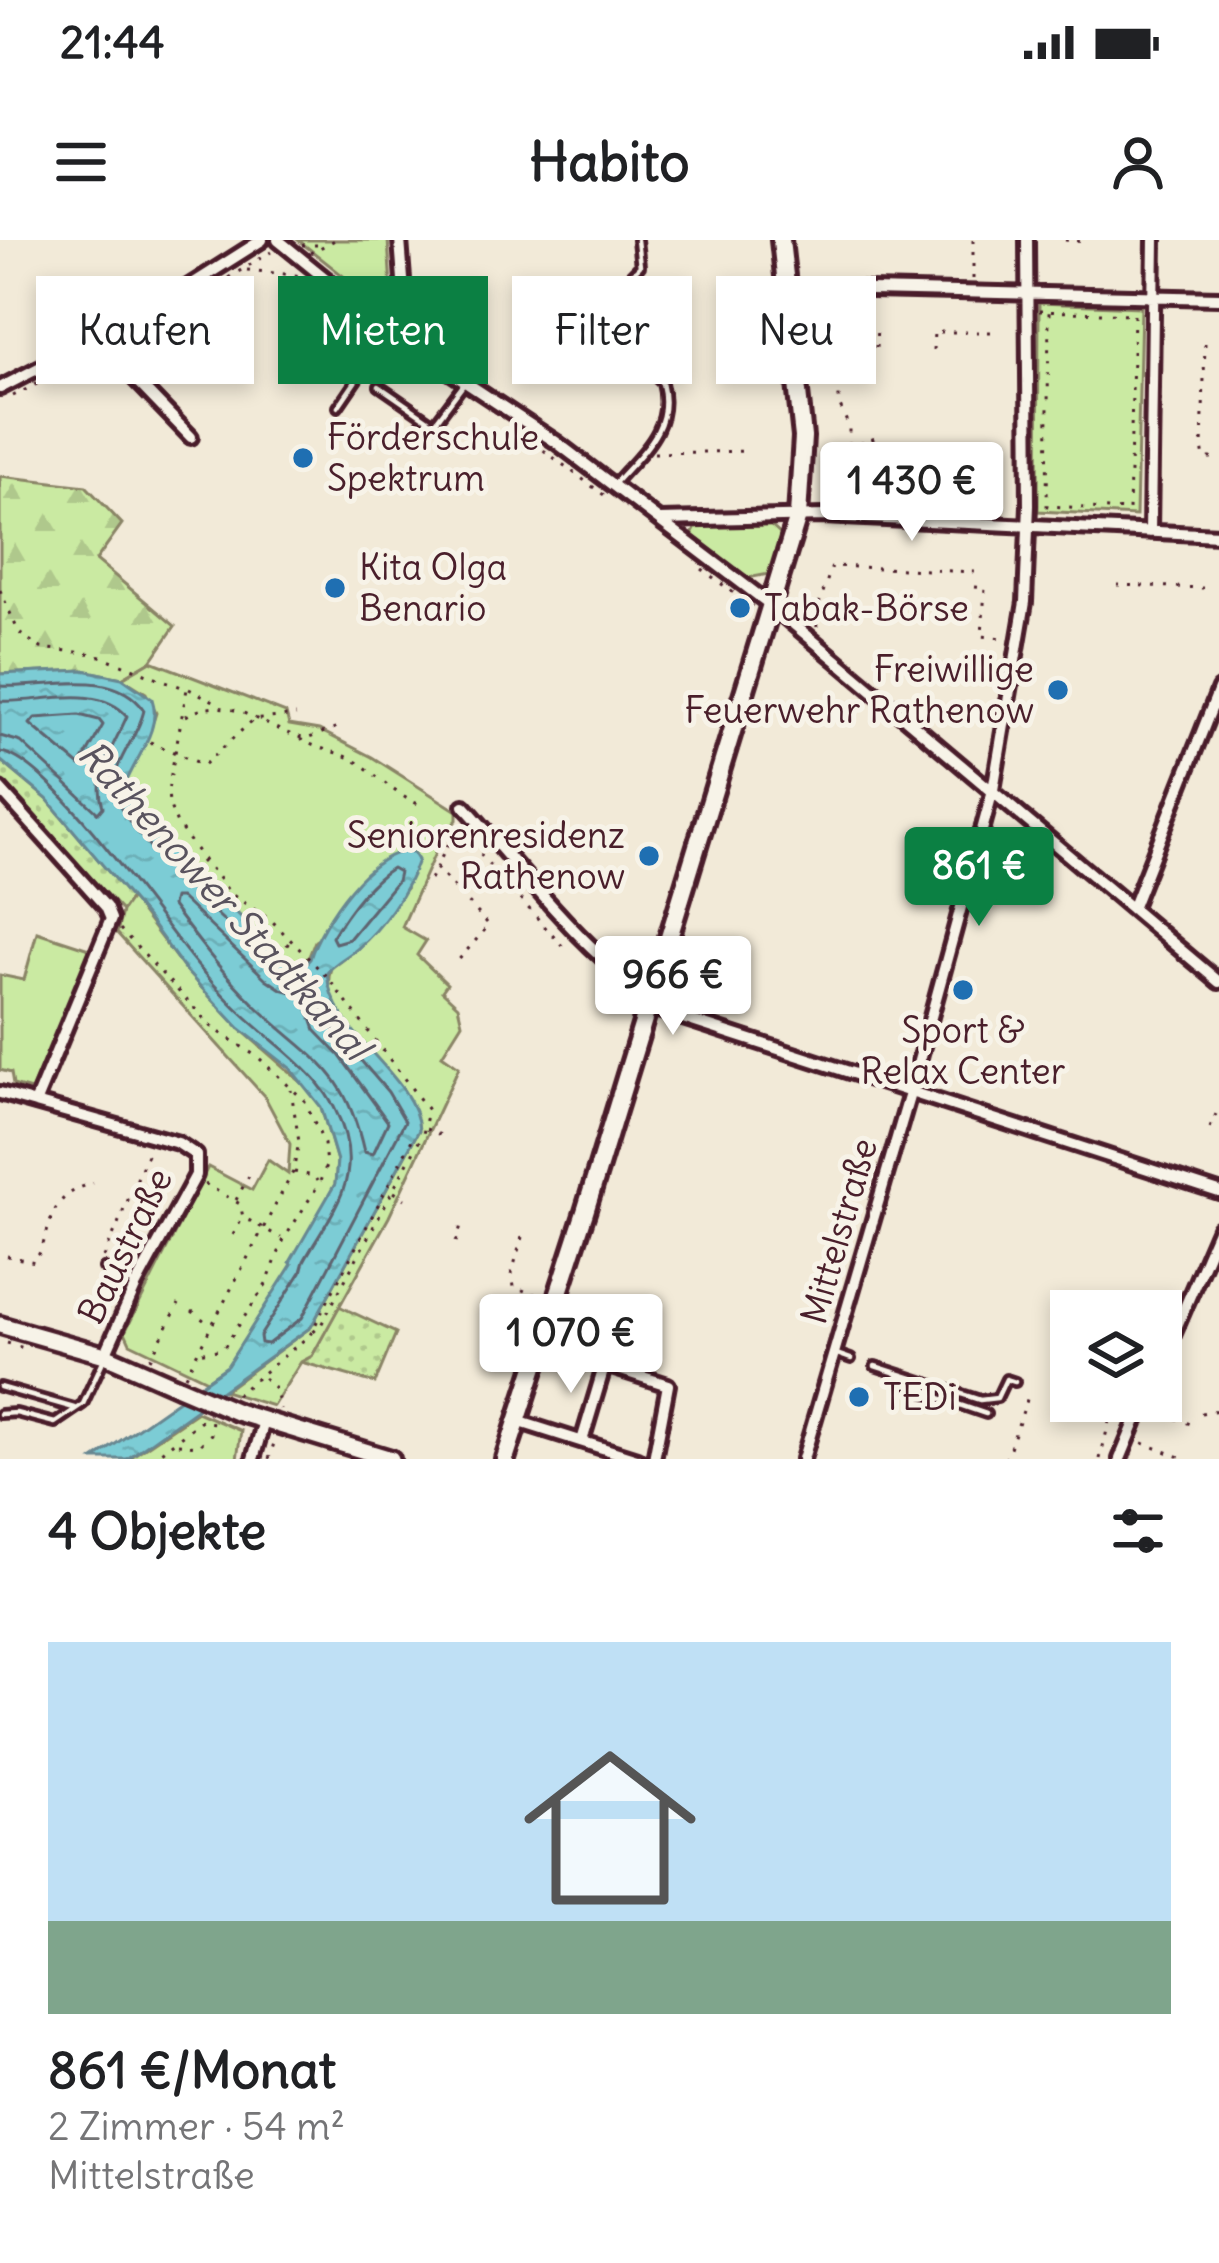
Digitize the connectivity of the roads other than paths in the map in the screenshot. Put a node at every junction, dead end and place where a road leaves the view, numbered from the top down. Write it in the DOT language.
graph roads {
  1 [pos="262,240"];
  2 [pos="278,240"];
  3 [pos="400,240"];
  4 [pos="638,240"];
  5 [pos="781,240"];
  6 [pos="1027,240"];
  7 [pos="1154,240"];
  8 [pos="210,276"];
  9 [pos="321,276"];
  10 [pos="403,276"];
  11 [pos="785,276"];
  12 [pos="876,289"];
  13 [pos="1028,292"];
  14 [pos="1154,296"];
  15 [pos="1219,298"];
  16 [pos="36,372"];
  17 [pos="141,384"];
  18 [pos="355,384"];
  19 [pos="456,384"];
  20 [pos="797,384"];
  21 [pos="379,386"];
  22 [pos="0,388"];
  23 [pos="461,388"];
  24 [pos="338,407"];
  25 [pos="191,437"];
  26 [pos="613,485"];
  27 [pos="798,516"];
  28 [pos="660,520"];
  29 [pos="1028,526"];
  30 [pos="1150,532"];
  31 [pos="1219,535"];
  32 [pos="772,607"];
  33 [pos="1219,689"];
  34 [pos="0,789"];
  35 [pos="993,790"];
  36 [pos="464,806"];
  37 [pos="1132,908"];
  38 [pos="1219,982"];
  39 [pos="649,998"];
  40 [pos="911,1090"];
  41 [pos="0,1093"];
  42 [pos="35,1103"];
  43 [pos="1219,1192"];
  44 [pos="1219,1228"];
  45 [pos="104,1268"];
  46 [pos="136,1285"];
  47 [pos="1182,1314"];
  48 [pos="0,1325"];
  49 [pos="543,1345"];
  50 [pos="834,1353"];
  51 [pos="106,1355"];
  52 [pos="851,1358"];
  53 [pos="605,1364"];
  54 [pos="875,1366"];
  55 [pos="894,1372"];
  56 [pos="1015,1382"];
  57 [pos="0,1387"];
  58 [pos="74,1408"];
  59 [pos="0,1414"];
  60 [pos="986,1414"];
  61 [pos="264,1421"];
  62 [pos="517,1421"];
  63 [pos="1135,1422"];
  64 [pos="582,1441"];
  65 [pos="253,1459"];
  66 [pos="391,1459"];
  67 [pos="505,1459"];
  68 [pos="637,1459"];
  69 [pos="654,1459"];
  70 [pos="803,1459"];
  71 [pos="1120,1459"];
  1 -- 8 [label="street"];
  2 -- 9 [label="street"];
  3 -- 10 [label="street"];
  4 -- 26 [label="lane"];
  5 -- 11 [label="main road"];
  6 -- 13 [label="street, Mittelstraße"];
  7 -- 14 [label="street"];
  12 -- 13 [label="street"];
  13 -- 14 [label="street"];
  13 -- 29 [label="street, Mittelstraße"];
  14 -- 15 [label="street"];
  14 -- 30 [label="street"];
  16 -- 22 [label="street"];
  17 -- 25 [label="street"];
  18 -- 24 [label="lane"];
  19 -- 23 [label="street"];
  20 -- 27 [label="main road"];
  21 -- 23 [label="lane"];
  23 -- 26 [label="street"];
  26 -- 28 [label="street"];
  27 -- 28 [label="street"];
  27 -- 29 [label="street"];
  27 -- 32 [label="main road"];
  28 -- 32 [label="street"];
  29 -- 30 [label="street"];
  29 -- 35 [label="street, Mittelstraße"];
  30 -- 31 [label="street"];
  32 -- 35 [label="street"];
  32 -- 39 [label="main road"];
  33 -- 37 [label="street"];
  34 -- 42 [label="street"];
  35 -- 37 [label="street"];
  35 -- 40 [label="street, Mittelstraße"];
  36 -- 39 [label="street"];
  37 -- 38 [label="street"];
  39 -- 40 [label="street"];
  39 -- 49 [label="main road"];
  40 -- 43 [label="street"];
  40 -- 50 [label="street, Mittelstraße"];
  41 -- 42 [label="street, Baustraße"];
  42 -- 46 [label="street, Baustraße"];
  44 -- 47 [label="street"];
  45 -- 46 [label="lane"];
  46 -- 51 [label="street, Baustraße"];
  48 -- 51 [label="main road"];
  49 -- 53 [label="street"];
  49 -- 62 [label="main road"];
  50 -- 52 [label="lane"];
  50 -- 70 [label="street, Mittelstraße"];
  51 -- 58 [label="lane"];
  51 -- 61 [label="main road, bridge"];
  53 -- 64 [label="street"];
  53 -- 69 [label="street"];
  54 -- 55 [label="lane"];
  55 -- 56 [label="lane"];
  55 -- 60 [label="lane"];
  57 -- 58 [label="lane"];
  58 -- 59 [label="lane"];
  61 -- 65 [label="street"];
  61 -- 66 [label="main road"];
  62 -- 64 [label="street"];
  62 -- 67 [label="main road"];
  63 -- 71 [label="street"];
  64 -- 68 [label="street"];
}
